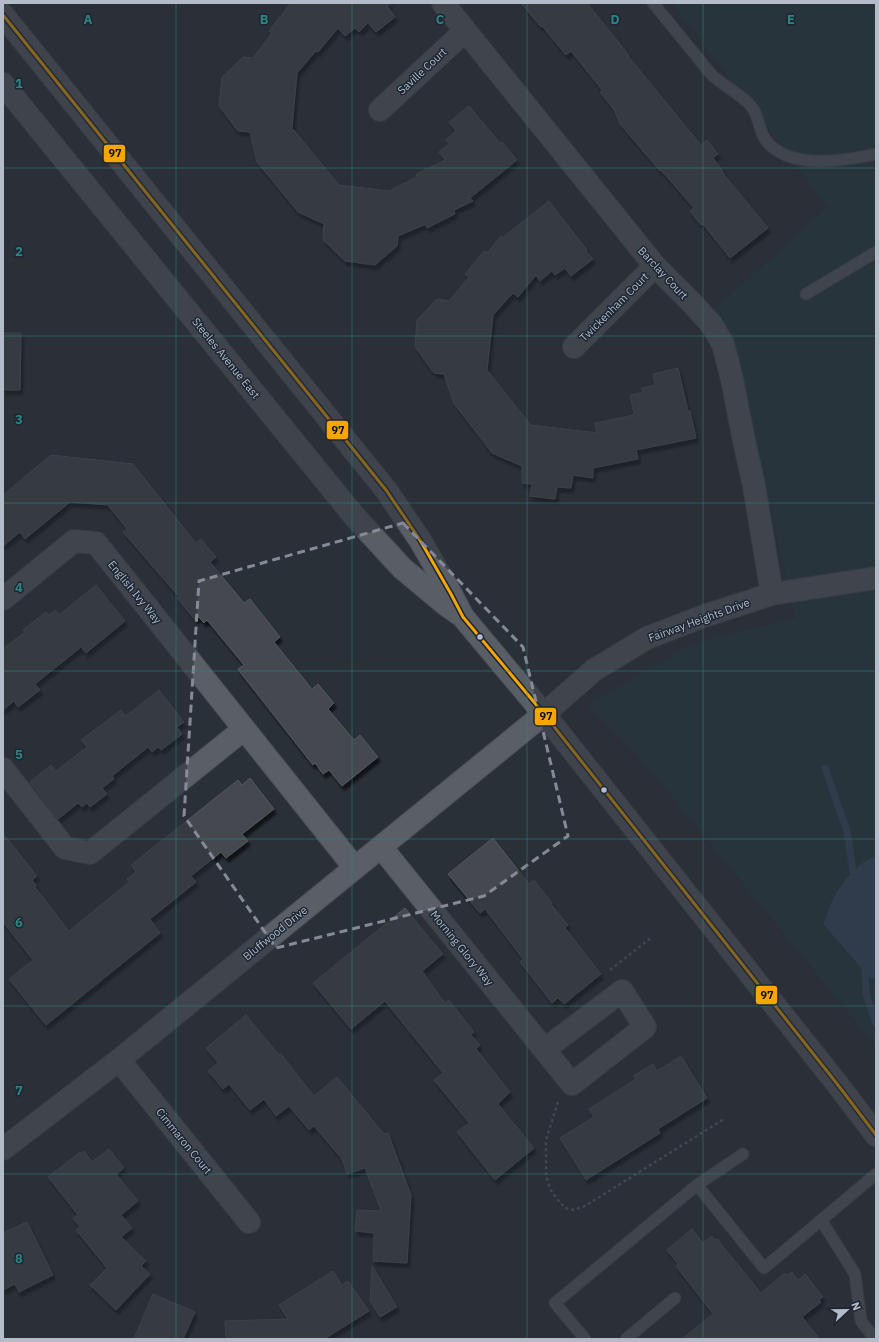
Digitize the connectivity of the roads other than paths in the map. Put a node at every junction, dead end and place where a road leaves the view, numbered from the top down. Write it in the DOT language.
graph roads {
  1 [pos="443,3"];
  2 [pos="653,3"];
  3 [pos="3,15"];
  4 [pos="465,32"];
  5 [pos="3,84"];
  6 [pos="380,110"];
  7 [pos="876,154"];
  8 [pos="876,252"];
  9 [pos="655,266"];
  10 [pos="806,294"];
  11 [pos="574,347"];
  12 [pos="876,578"];
  13 [pos="772,594"];
  14 [pos="3,599"];
  15 [pos="463,617"];
  16 [pos="544,714"];
  17 [pos="244,729"];
  18 [pos="3,769"];
  19 [pos="381,847"];
  20 [pos="355,868"];
  21 [pos="545,1049"];
  22 [pos="119,1060"];
  23 [pos="876,1135"];
  24 [pos="3,1149"];
  25 [pos="743,1154"];
  26 [pos="876,1174"];
  27 [pos="697,1185"];
  28 [pos="821,1220"];
  29 [pos="249,1222"];
  30 [pos="675,1298"];
  31 [pos="585,1339"];
  32 [pos="626,1339"];
  33 [pos="875,1339"];
  1 -- 4 [label="street, Barclay Court"];
  2 -- 7 [label="lane"];
  3 -- 15 [label="main road, Steeles Avenue East"];
  4 -- 6 [label="street, Saville Court"];
  4 -- 9 [label="street, Barclay Court"];
  5 -- 15 [label="main road, Steeles Avenue East"];
  8 -- 10 [label="lane"];
  9 -- 11 [label="street, Twickenham Court"];
  9 -- 13 [label="street, Barclay Court"];
  12 -- 13 [label="street, Fairway Heights Drive"];
  13 -- 16 [label="street, Fairway Heights Drive"];
  14 -- 17 [label="street, English Ivy Way"];
  15 -- 16 [label="main road, Steeles Avenue East"];
  16 -- 19 [label="street, Bluffwood Drive"];
  16 -- 23 [label="main road, Steeles Avenue East"];
  17 -- 18 [label="street"];
  17 -- 20 [label="street, English Ivy Way"];
  19 -- 20 [label="street, Bluffwood Drive"];
  19 -- 21 [label="street, Morning Glory Way"];
  20 -- 22 [label="street, Bluffwood Drive"];
  22 -- 24 [label="street, Bluffwood Drive"];
  22 -- 29 [label="street, Cimmaron Court"];
  25 -- 27 [label="lane"];
  26 -- 28 [label="lane"];
  27 -- 28 [label="lane"];
  27 -- 31 [label="lane"];
  28 -- 33 [label="lane"];
  30 -- 32 [label="lane"];
}
